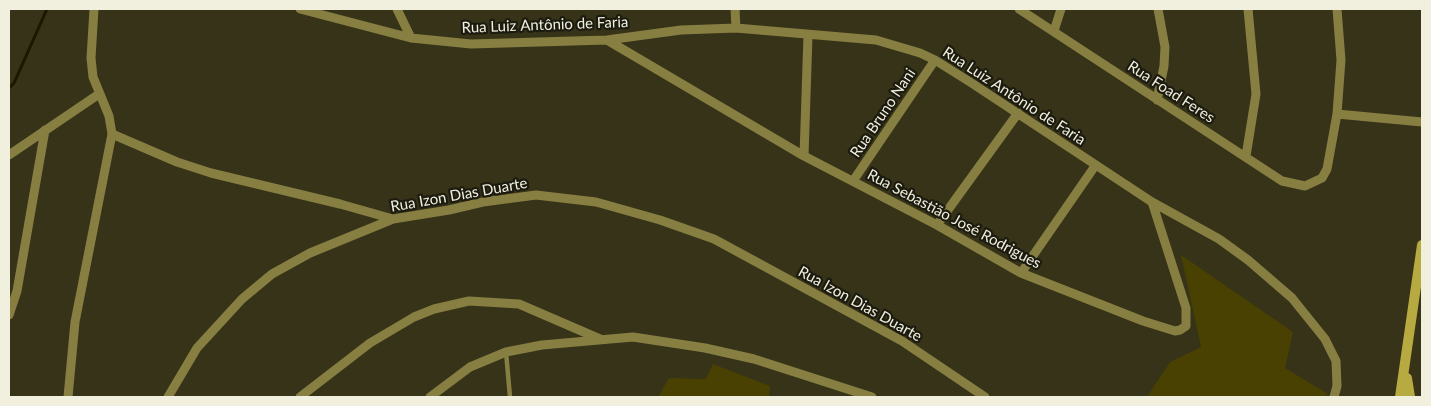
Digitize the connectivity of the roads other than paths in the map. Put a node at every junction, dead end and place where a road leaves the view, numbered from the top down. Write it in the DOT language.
graph roads {
  1 [pos="94,9"];
  2 [pos="300,9"];
  3 [pos="396,9"];
  4 [pos="736,9"];
  5 [pos="1019,9"];
  6 [pos="1061,9"];
  7 [pos="1158,9"];
  8 [pos="1248,9"];
  9 [pos="1337,9"];
  10 [pos="736,28"];
  11 [pos="1054,31"];
  12 [pos="808,35"];
  13 [pos="411,38"];
  14 [pos="607,40"];
  15 [pos="935,60"];
  16 [pos="99,94"];
  17 [pos="1157,100"];
  18 [pos="1018,113"];
  19 [pos="1336,114"];
  20 [pos="1422,122"];
  21 [pos="46,130"];
  22 [pos="112,134"];
  23 [pos="9,155"];
  24 [pos="804,156"];
  25 [pos="1246,156"];
  26 [pos="1095,166"];
  27 [pos="854,181"];
  28 [pos="1152,202"];
  29 [pos="393,219"];
  30 [pos="937,225"];
  31 [pos="1422,245"];
  32 [pos="1021,273"];
  33 [pos="9,315"];
  34 [pos="600,340"];
  35 [pos="506,352"];
  36 [pos="1406,369"];
  37 [pos="68,397"];
  38 [pos="168,397"];
  39 [pos="300,397"];
  40 [pos="430,397"];
  41 [pos="510,397"];
  42 [pos="872,397"];
  43 [pos="985,397"];
  44 [pos="1334,397"];
  45 [pos="1400,397"];
  46 [pos="1410,397"];
  1 -- 16 [label="street"];
  2 -- 13 [label="street, Rua Luiz Antônio de Faria"];
  3 -- 13 [label="street"];
  4 -- 10 [label="street"];
  5 -- 11 [label="street, Rua Foad Feres"];
  6 -- 11 [label="street"];
  7 -- 17 [label="street"];
  8 -- 25 [label="street"];
  9 -- 19 [label="street"];
  10 -- 12 [label="street, Rua Luiz Antônio de Faria"];
  10 -- 14 [label="street, Rua Luiz Antônio de Faria"];
  11 -- 17 [label="street, Rua Foad Feres"];
  12 -- 15 [label="street, Rua Luiz Antônio de Faria"];
  12 -- 24 [label="street"];
  13 -- 14 [label="street, Rua Luiz Antônio de Faria"];
  14 -- 24 [label="street, Rua Sebastião José Rodrigues"];
  15 -- 18 [label="street, Rua Luiz Antônio de Faria"];
  15 -- 27 [label="street, Rua Bruno Nani"];
  16 -- 21 [label="street"];
  16 -- 22 [label="street"];
  17 -- 25 [label="street, Rua Foad Feres"];
  18 -- 26 [label="street, Rua Luiz Antônio de Faria"];
  18 -- 30 [label="street"];
  19 -- 20 [label="street"];
  19 -- 25 [label="street, Rua Foad Feres"];
  21 -- 23 [label="street"];
  21 -- 33 [label="street"];
  22 -- 29 [label="street"];
  22 -- 37 [label="street"];
  24 -- 27 [label="street, Rua Sebastião José Rodrigues"];
  26 -- 28 [label="street, Rua Luiz Antônio de Faria"];
  26 -- 32 [label="street"];
  27 -- 30 [label="street, Rua Sebastião José Rodrigues"];
  28 -- 32 [label="street, Rua Sebastião José Rodrigues"];
  28 -- 44 [label="street, Rua Luiz Antônio de Faria"];
  29 -- 38 [label="street, Rua Izon Dias Duarte"];
  29 -- 43 [label="street, Rua Izon Dias Duarte"];
  30 -- 32 [label="street, Rua Sebastião José Rodrigues"];
  31 -- 36 [label="street"];
  34 -- 35 [label="street"];
  34 -- 39 [label="street"];
  34 -- 42 [label="street"];
  35 -- 40 [label="street"];
  35 -- 41 [label="lane"];
  36 -- 45 [label="street"];
  36 -- 46 [label="street"];
}
